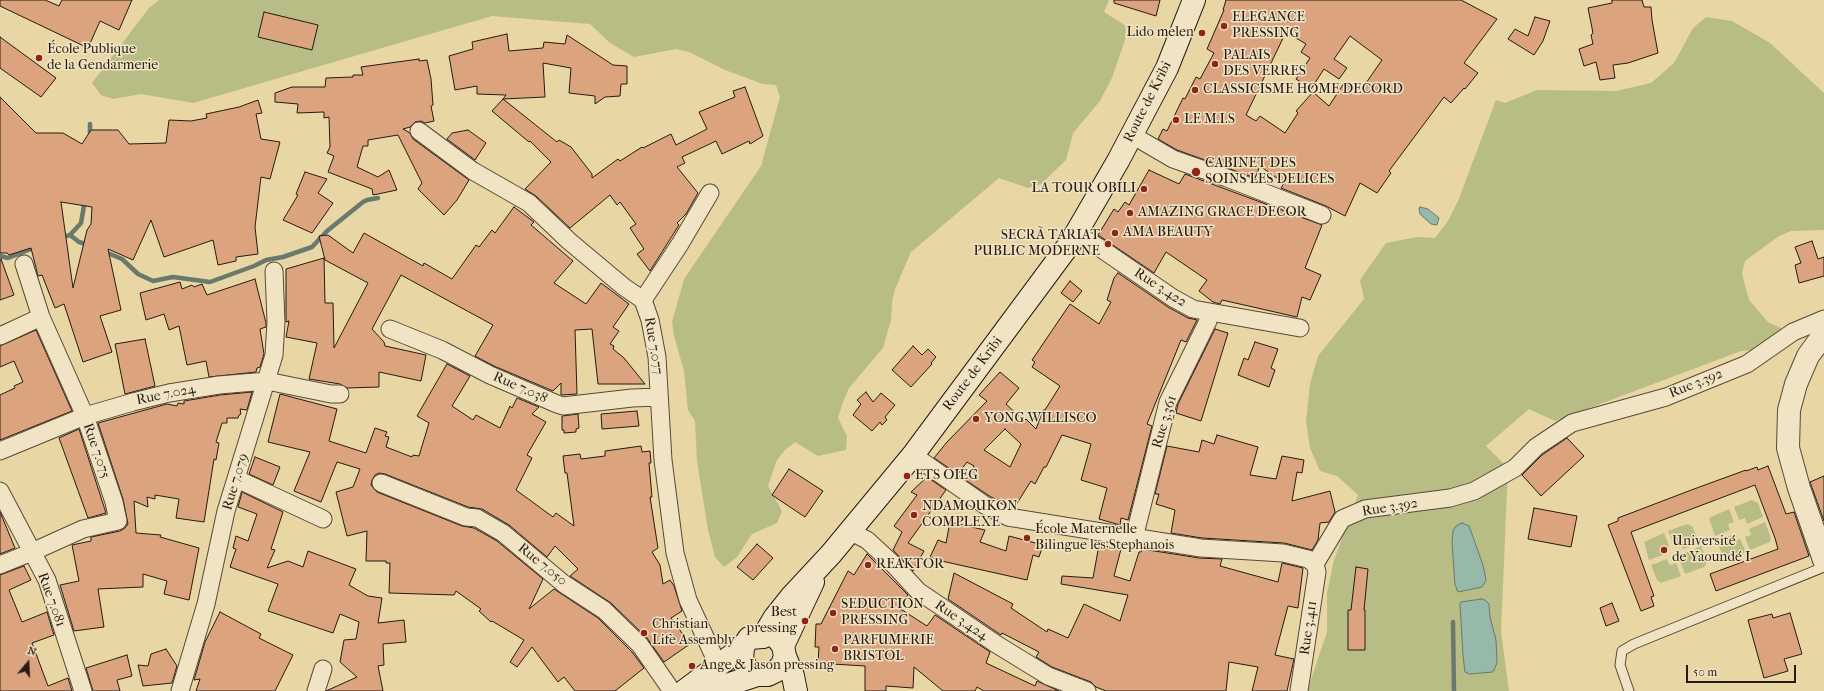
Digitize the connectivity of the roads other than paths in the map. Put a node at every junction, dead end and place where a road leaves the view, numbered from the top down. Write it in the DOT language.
graph roads {
  1 [pos="1194,0"];
  2 [pos="419,131"];
  3 [pos="1132,135"];
  4 [pos="710,193"];
  5 [pos="1322,215"];
  6 [pos="1076,234"];
  7 [pos="24,264"];
  8 [pos="274,271"];
  9 [pos="643,300"];
  10 [pos="1210,312"];
  11 [pos="41,317"];
  12 [pos="1824,319"];
  13 [pos="1300,328"];
  14 [pos="390,329"];
  15 [pos="1824,334"];
  16 [pos="0,336"];
  17 [pos="267,381"];
  18 [pos="340,394"];
  19 [pos="659,397"];
  20 [pos="85,416"];
  21 [pos="0,451"];
  22 [pos="913,455"];
  23 [pos="237,479"];
  24 [pos="381,483"];
  25 [pos="0,491"];
  26 [pos="323,519"];
  27 [pos="849,531"];
  28 [pos="1134,538"];
  29 [pos="32,552"];
  30 [pos="831,554"];
  31 [pos="1824,560"];
  32 [pos="1315,564"];
  33 [pos="0,565"];
  34 [pos="1824,567"];
  35 [pos="763,637"];
  36 [pos="743,648"];
  37 [pos="784,651"];
  38 [pos="718,665"];
  39 [pos="322,669"];
  40 [pos="767,680"];
  41 [pos="83,691"];
  42 [pos="180,691"];
  43 [pos="316,691"];
  44 [pos="672,691"];
  45 [pos="684,691"];
  46 [pos="709,691"];
  47 [pos="796,691"];
  48 [pos="1087,691"];
  49 [pos="1300,691"];
  50 [pos="1629,691"];
  1 -- 3 [label="main road, Route de Kribi"];
  2 -- 9 [label="street, Rue 7.077"];
  3 -- 5 [label="street"];
  3 -- 6 [label="main road, Route de Kribi"];
  4 -- 9 [label="street"];
  6 -- 10 [label="street, Rue 3.422"];
  6 -- 22 [label="main road, Route de Kribi"];
  7 -- 11 [label="street, Rue 7.075"];
  8 -- 17 [label="street, Rue 7.079"];
  9 -- 19 [label="street, Rue 7.077"];
  10 -- 13 [label="street, Rue 3.422"];
  10 -- 28 [label="street, Rue 3.361"];
  11 -- 16 [label="street"];
  11 -- 20 [label="street, Rue 7.075"];
  12 -- 32 [label="street, Rue 3.392"];
  14 -- 19 [label="street, Rue 7.038"];
  15 -- 31 [label="main road"];
  17 -- 18 [label="street, Rue 7.024"];
  17 -- 20 [label="street, Rue 7.024"];
  17 -- 23 [label="street, Rue 7.079"];
  19 -- 38 [label="street, Rue 7.077"];
  20 -- 21 [label="street, Rue 7.024"];
  20 -- 29 [label="street, Rue 7.075"];
  22 -- 27 [label="main road, Route de Kribi"];
  22 -- 28 [label="street"];
  23 -- 26 [label="street"];
  23 -- 42 [label="street, Rue 7.079"];
  24 -- 44 [label="street, Rue 7.050"];
  25 -- 29 [label="street, Rue 7.081"];
  27 -- 30 [label="main road, Route de Kribi"];
  27 -- 48 [label="street, Rue 3.424"];
  28 -- 32 [label="street"];
  29 -- 33 [label="street, Rue 7.075"];
  29 -- 41 [label="street, Rue 7.081"];
  30 -- 35 [label="main road, Route de Kribi"];
  30 -- 37 [label="main road"];
  32 -- 49 [label="street, Rue 3.411"];
  34 -- 50 [label="lane"];
  35 -- 36 [label="main road"];
  35 -- 37 [label="main road"];
  36 -- 38 [label="main road"];
  36 -- 40 [label="main road"];
  37 -- 40 [label="main road"];
  37 -- 47 [label="main road"];
  38 -- 45 [label="main road"];
  39 -- 43 [label="street"];
  40 -- 46 [label="main road"];
}
